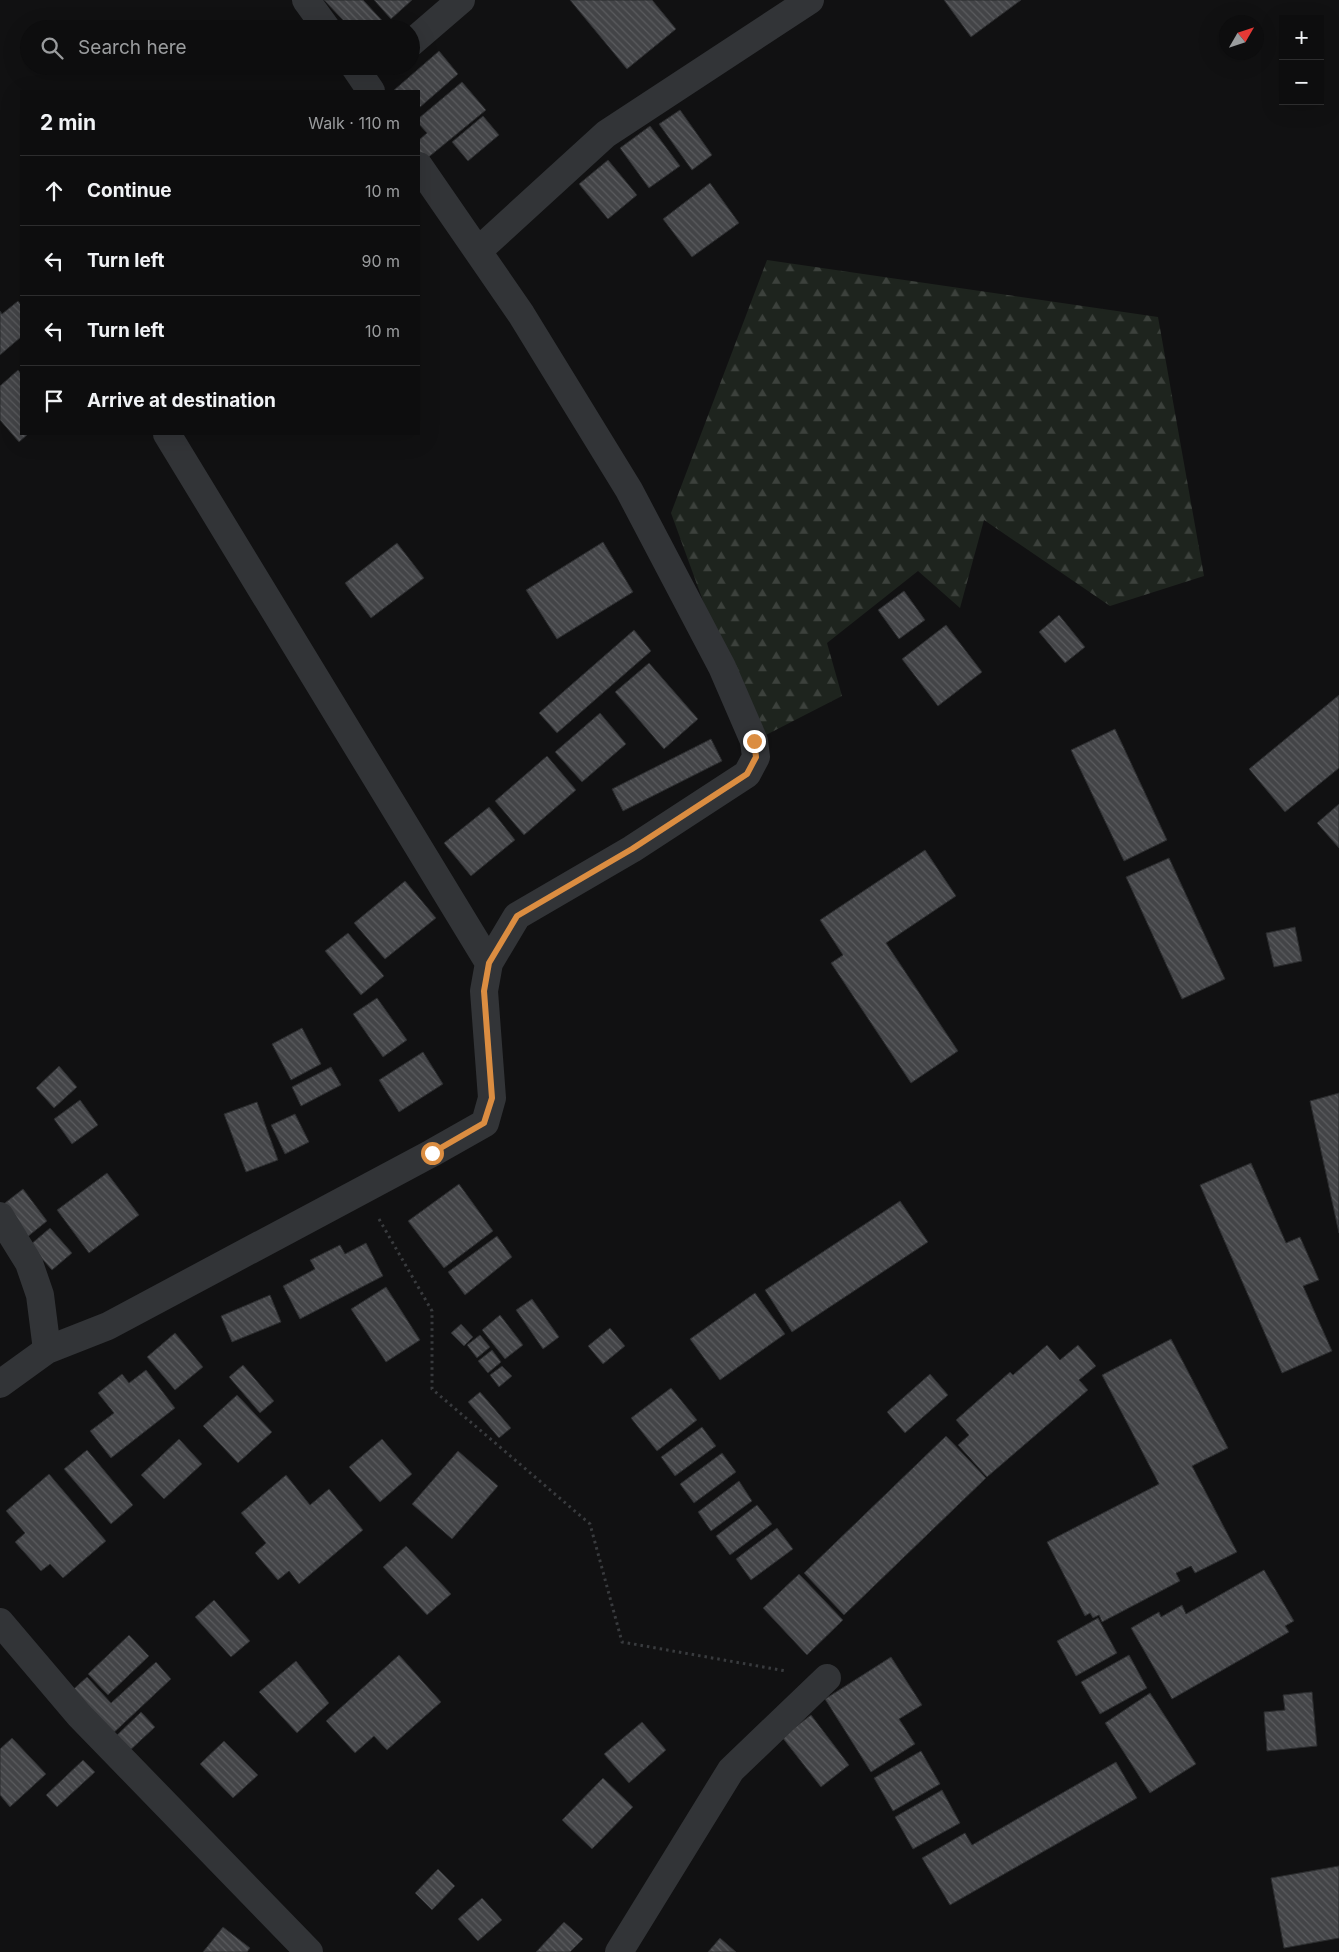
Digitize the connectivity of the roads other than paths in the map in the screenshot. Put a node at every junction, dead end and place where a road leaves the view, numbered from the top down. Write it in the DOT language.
graph roads {
  1 [pos="306,0"];
  2 [pos="461,0"];
  3 [pos="810,0"];
  4 [pos="320,20"];
  5 [pos="420,35"];
  6 [pos="420,167"];
  7 [pos="478,250"];
  8 [pos="168,435"];
  9 [pos="489,963"];
  10 [pos="0,1216"];
  11 [pos="47,1350"];
  12 [pos="0,1384"];
  13 [pos="0,1622"];
  14 [pos="827,1678"];
  15 [pos="309,1952"];
  16 [pos="620,1952"];
  1 -- 4 [label="street"];
  2 -- 5 [label="street"];
  3 -- 7 [label="street"];
  6 -- 7 [label="street"];
  7 -- 9 [label="street"];
  8 -- 9 [label="street"];
  9 -- 11 [label="street"];
  10 -- 11 [label="street"];
  11 -- 12 [label="street"];
  13 -- 15 [label="street"];
  14 -- 16 [label="street"];
}
